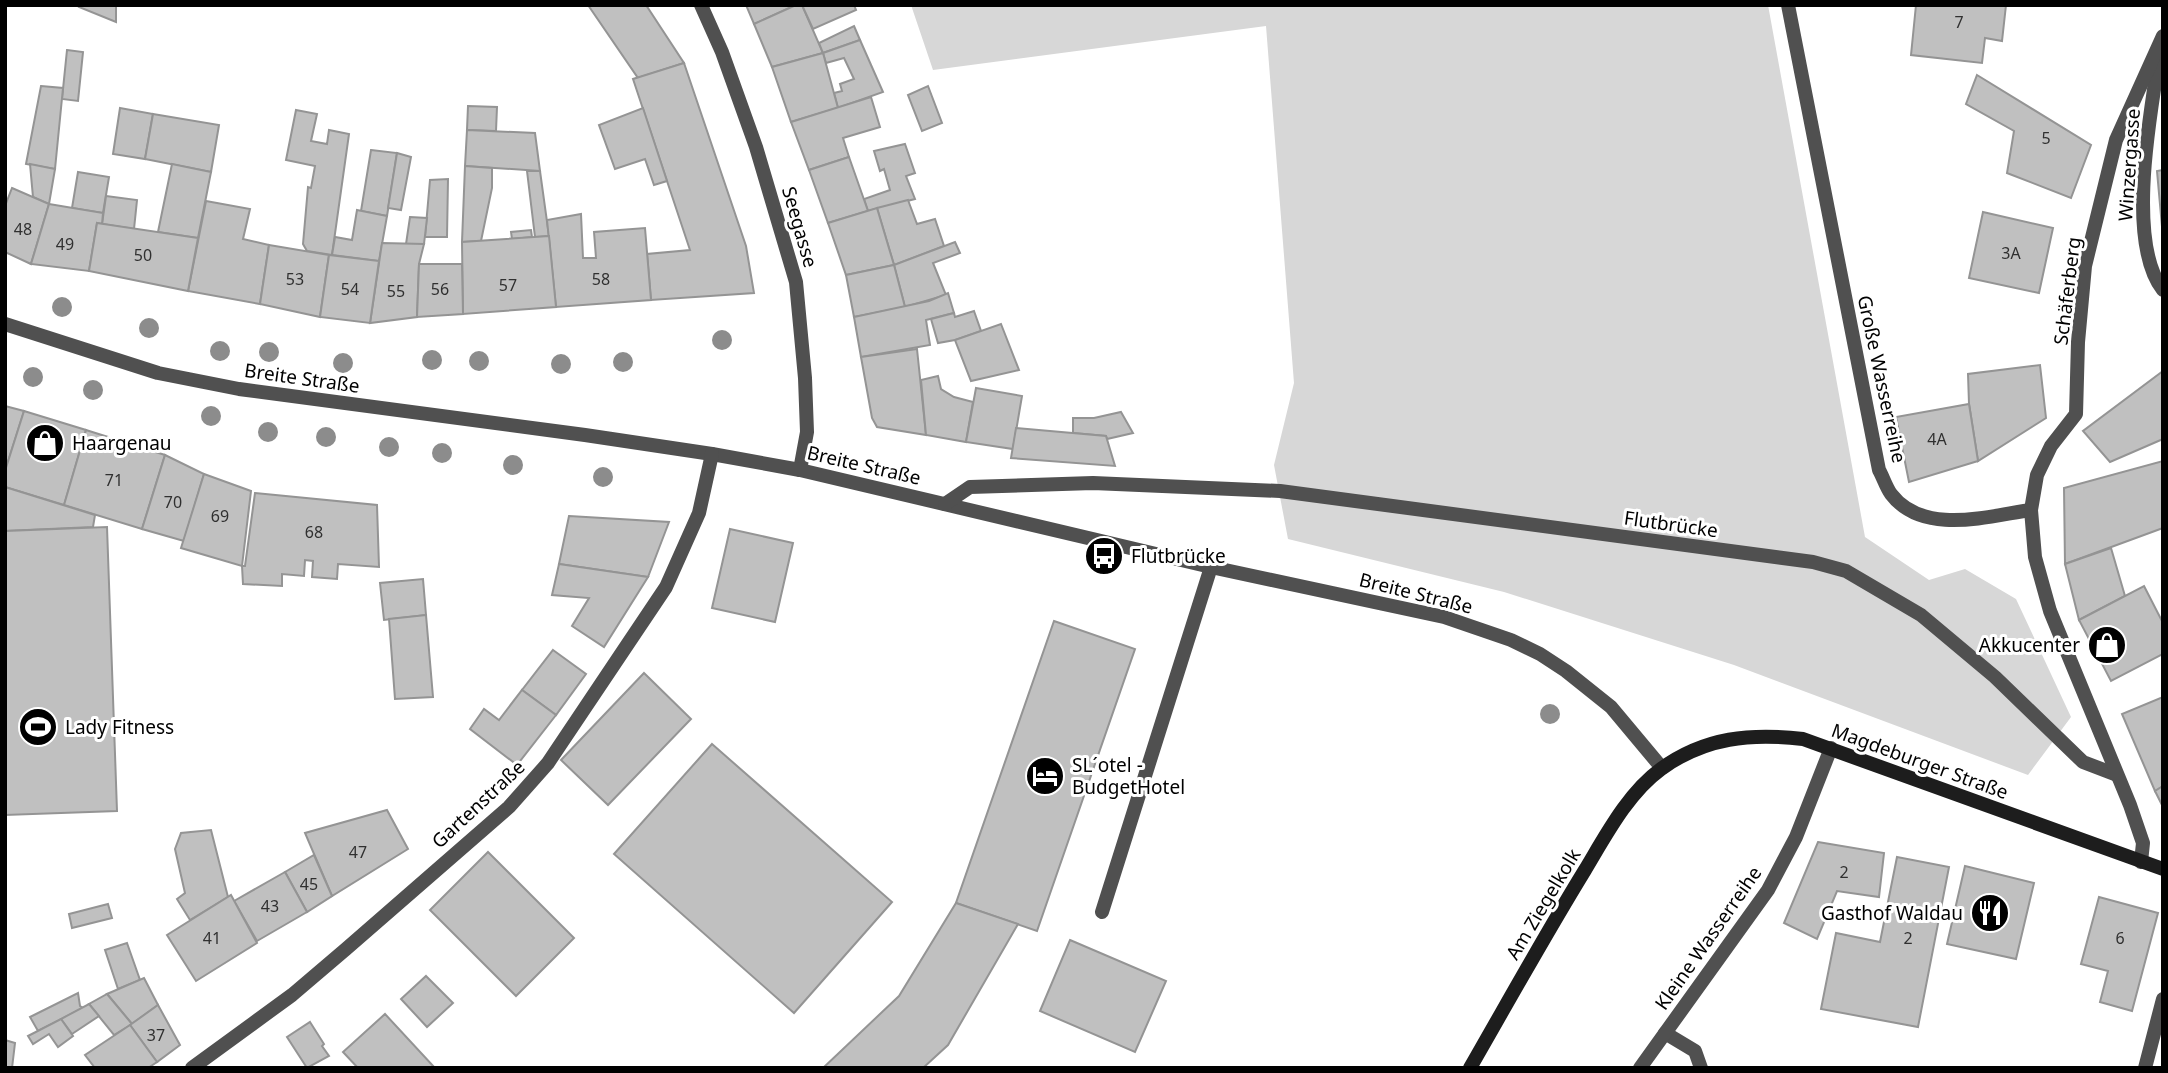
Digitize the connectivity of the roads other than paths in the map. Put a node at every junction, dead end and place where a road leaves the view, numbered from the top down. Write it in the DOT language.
graph roads {
  1 [pos="701,5"];
  2 [pos="1788,5"];
  3 [pos="2162,38"];
  4 [pos="2163,290"];
  5 [pos="5,324"];
  6 [pos="712,454"];
  7 [pos="800,470"];
  8 [pos="945,504"];
  9 [pos="2031,510"];
  10 [pos="1211,567"];
  11 [pos="1831,748"];
  12 [pos="1662,768"];
  13 [pos="2117,775"];
  14 [pos="2141,862"];
  15 [pos="2163,869"];
  16 [pos="1102,912"];
  17 [pos="2163,999"];
  18 [pos="1665,1033"];
  19 [pos="192,1068"];
  20 [pos="1470,1068"];
  21 [pos="1640,1068"];
  22 [pos="1701,1068"];
  23 [pos="2145,1068"];
  1 -- 7 [label="street, Seegasse"];
  2 -- 9 [label="street, Große Wasserreihe"];
  3 -- 4 [label="street, Winzergasse"];
  3 -- 9 [label="street, Schäferberg"];
  5 -- 6 [label="street, Breite Straße"];
  6 -- 7 [label="street, Breite Straße"];
  6 -- 19 [label="street, Gartenstraße"];
  7 -- 8 [label="street, Breite Straße"];
  8 -- 10 [label="street, Breite Straße"];
  8 -- 13 [label="street, Flutbrücke"];
  9 -- 13 [label="street"];
  10 -- 12 [label="street, Breite Straße"];
  10 -- 16 [label="street"];
  11 -- 12 [label="main road, Magdeburger Straße"];
  11 -- 14 [label="main road, Magdeburger Straße"];
  11 -- 18 [label="street, Kleine Wasserreihe"];
  12 -- 20 [label="main road, Am Ziegelkolk"];
  13 -- 14 [label="street"];
  14 -- 15 [label="main road, Magdeburger Straße"];
  17 -- 23 [label="street"];
  18 -- 21 [label="street, Kleine Wasserreihe"];
  18 -- 22 [label="street"];
}
